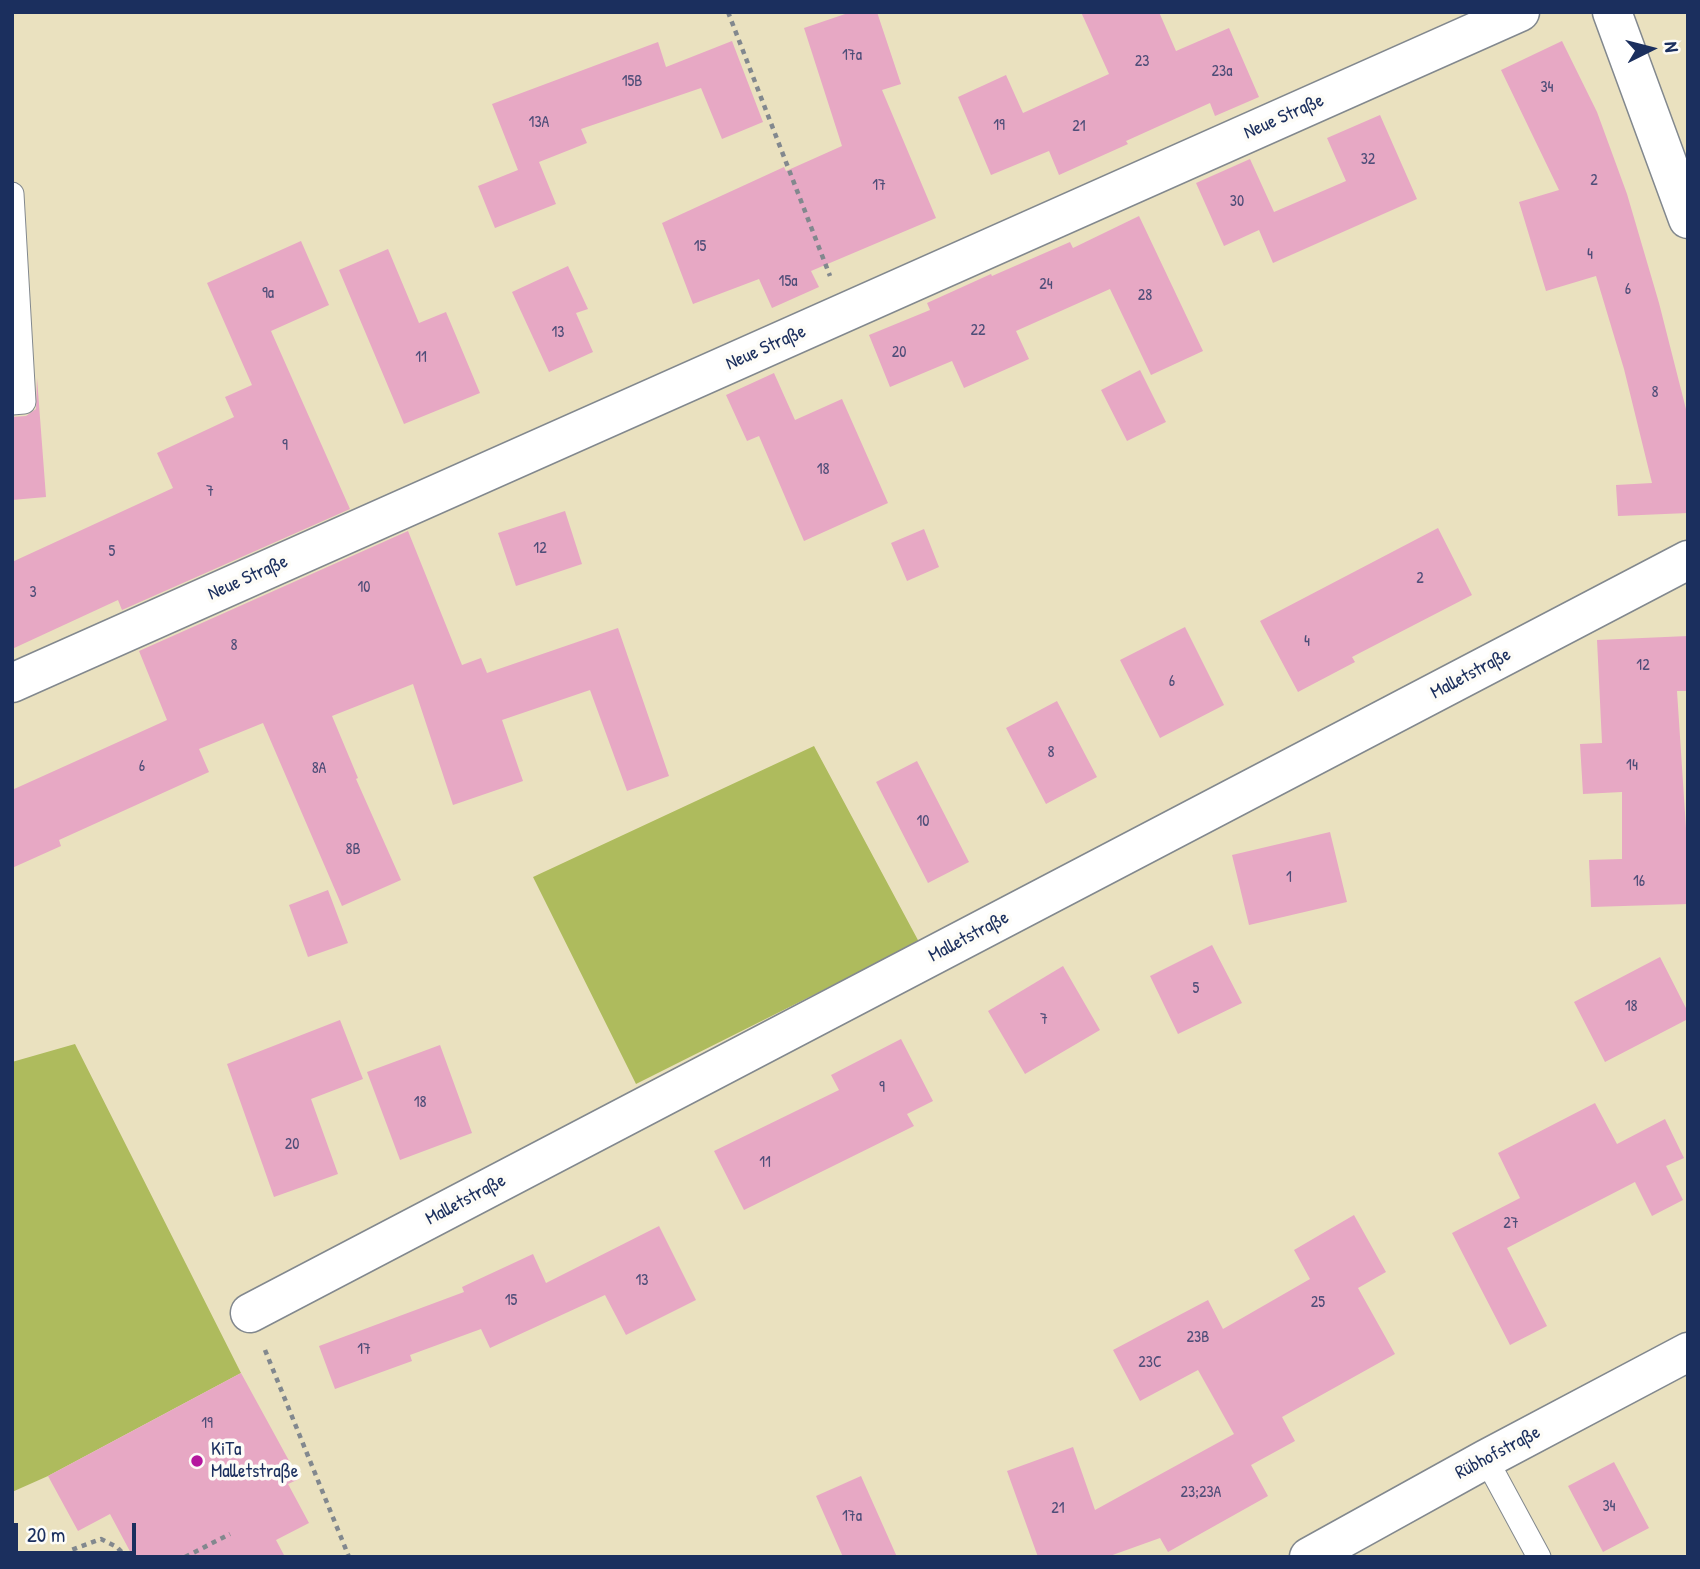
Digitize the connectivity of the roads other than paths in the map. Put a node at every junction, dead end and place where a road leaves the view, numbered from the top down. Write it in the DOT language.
graph roads {
  1 [pos="1520,12"];
  2 [pos="1612,12"];
  3 [pos="12,194"];
  4 [pos="1688,219"];
  5 [pos="12,403"];
  6 [pos="1688,560"];
  7 [pos="12,683"];
  8 [pos="250,1313"];
  9 [pos="1688,1352"];
  10 [pos="1486,1459"];
  11 [pos="1309,1557"];
  12 [pos="1539,1557"];
  1 -- 7 [label="street, Neue Straße"];
  2 -- 4 [label="street"];
  3 -- 5 [label="lane"];
  6 -- 8 [label="street, Malletstraße"];
  9 -- 10 [label="street, Rübhofstraße"];
  10 -- 11 [label="street, Rübhofstraße"];
  10 -- 12 [label="lane"];
}
